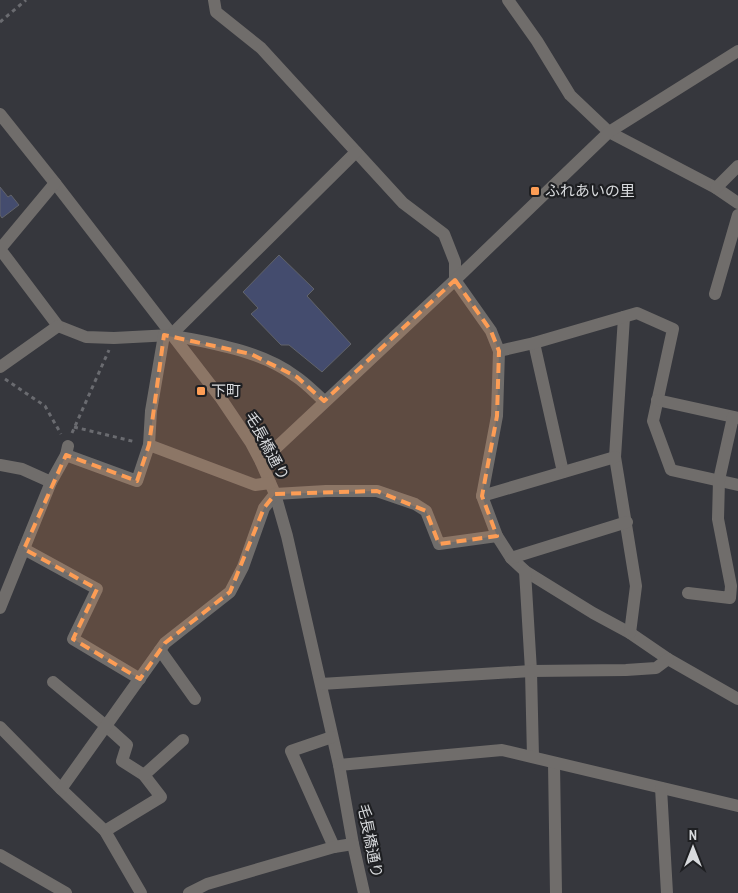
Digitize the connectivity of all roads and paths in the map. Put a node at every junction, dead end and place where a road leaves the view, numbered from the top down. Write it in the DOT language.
graph roads {
  1 [pos="26,0"];
  2 [pos="214,0"];
  3 [pos="508,0"];
  4 [pos="0,22"];
  5 [pos="738,51"];
  6 [pos="0,114"];
  7 [pos="609,132"];
  8 [pos="356,152"];
  9 [pos="738,166"];
  10 [pos="55,183"];
  11 [pos="716,188"];
  12 [pos="738,203"];
  13 [pos="738,215"];
  14 [pos="0,249"];
  15 [pos="455,280"];
  16 [pos="714,294"];
  17 [pos="624,317"];
  18 [pos="58,326"];
  19 [pos="168,335"];
  20 [pos="114,338"];
  21 [pos="534,343"];
  22 [pos="499,351"];
  23 [pos="0,367"];
  24 [pos="0,376"];
  25 [pos="657,400"];
  26 [pos="324,401"];
  27 [pos="735,417"];
  28 [pos="74,428"];
  29 [pos="149,445"];
  30 [pos="67,450"];
  31 [pos="615,457"];
  32 [pos="261,462"];
  33 [pos="0,465"];
  34 [pos="564,472"];
  35 [pos="719,480"];
  36 [pos="51,482"];
  37 [pos="738,485"];
  38 [pos="272,489"];
  39 [pos="482,496"];
  40 [pos="627,522"];
  41 [pos="498,536"];
  42 [pos="24,549"];
  43 [pos="511,558"];
  44 [pos="525,571"];
  45 [pos="688,593"];
  46 [pos="0,608"];
  47 [pos="630,633"];
  48 [pos="160,650"];
  49 [pos="668,659"];
  50 [pos="531,671"];
  51 [pos="140,679"];
  52 [pos="53,682"];
  53 [pos="321,684"];
  54 [pos="195,699"];
  55 [pos="738,699"];
  56 [pos="106,726"];
  57 [pos="1,730"];
  58 [pos="332,737"];
  59 [pos="183,740"];
  60 [pos="533,757"];
  61 [pos="554,762"];
  62 [pos="338,766"];
  63 [pos="144,775"];
  64 [pos="661,788"];
  65 [pos="61,789"];
  66 [pos="738,806"];
  67 [pos="106,831"];
  68 [pos="353,844"];
  69 [pos="334,847"];
  70 [pos="0,855"];
  71 [pos="66,893"];
  72 [pos="141,893"];
  73 [pos="189,893"];
  74 [pos="364,893"];
  75 [pos="556,893"];
  76 [pos="667,893"];
  1 -- 4 [label="path"];
  2 -- 8 [label="street"];
  3 -- 7 [label="street"];
  5 -- 7 [label="street"];
  6 -- 10 [label="street, 毛長橋通り"];
  7 -- 11 [label="street"];
  7 -- 15 [label="street"];
  8 -- 15 [label="street"];
  8 -- 19 [label="street"];
  9 -- 11 [label="street"];
  10 -- 14 [label="street"];
  10 -- 19 [label="street, 毛長橋通り"];
  11 -- 12 [label="street"];
  13 -- 16 [label="street"];
  14 -- 18 [label="street"];
  15 -- 22 [label="street"];
  15 -- 26 [label="street"];
  17 -- 21 [label="street"];
  17 -- 25 [label="street"];
  17 -- 31 [label="street"];
  18 -- 20 [label="street"];
  18 -- 23 [label="street"];
  19 -- 20 [label="street"];
  19 -- 26 [label="street"];
  19 -- 29 [label="street"];
  19 -- 32 [label="street, 毛長橋通り"];
  20 -- 28 [label="path"];
  21 -- 22 [label="street"];
  21 -- 34 [label="street"];
  22 -- 39 [label="street"];
  24 -- 30 [label="path"];
  25 -- 27 [label="street"];
  25 -- 35 [label="street"];
  26 -- 32 [label="street"];
  27 -- 35 [label="street"];
  28 -- 29 [label="path"];
  28 -- 30 [label="path"];
  29 -- 30 [label="street"];
  29 -- 38 [label="street"];
  30 -- 36 [label="street"];
  31 -- 34 [label="street"];
  31 -- 40 [label="street"];
  32 -- 38 [label="street, 毛長橋通り"];
  33 -- 36 [label="street"];
  34 -- 39 [label="street"];
  35 -- 37 [label="street"];
  35 -- 45 [label="street"];
  36 -- 42 [label="street"];
  38 -- 41 [label="street"];
  38 -- 48 [label="street"];
  38 -- 53 [label="street, 毛長橋通り"];
  39 -- 41 [label="street"];
  40 -- 43 [label="street"];
  40 -- 47 [label="street"];
  41 -- 43 [label="street"];
  42 -- 46 [label="street"];
  42 -- 51 [label="street"];
  43 -- 44 [label="street"];
  44 -- 47 [label="street"];
  44 -- 50 [label="street"];
  47 -- 49 [label="street"];
  48 -- 51 [label="street"];
  48 -- 54 [label="street"];
  49 -- 50 [label="street"];
  49 -- 55 [label="street"];
  50 -- 53 [label="street"];
  50 -- 60 [label="street"];
  51 -- 56 [label="street"];
  52 -- 56 [label="street"];
  53 -- 58 [label="street, 毛長橋通り"];
  56 -- 63 [label="street"];
  56 -- 65 [label="street"];
  57 -- 65 [label="street"];
  58 -- 62 [label="street, 毛長橋通り"];
  58 -- 69 [label="street"];
  59 -- 63 [label="street"];
  60 -- 61 [label="street"];
  60 -- 62 [label="street"];
  61 -- 64 [label="street"];
  61 -- 75 [label="street"];
  62 -- 68 [label="street, 毛長橋通り"];
  63 -- 67 [label="street"];
  64 -- 66 [label="street"];
  64 -- 76 [label="street"];
  65 -- 67 [label="street"];
  67 -- 72 [label="street"];
  68 -- 69 [label="street"];
  68 -- 74 [label="street, 毛長橋通り"];
  69 -- 73 [label="street"];
  70 -- 71 [label="street"];
}
